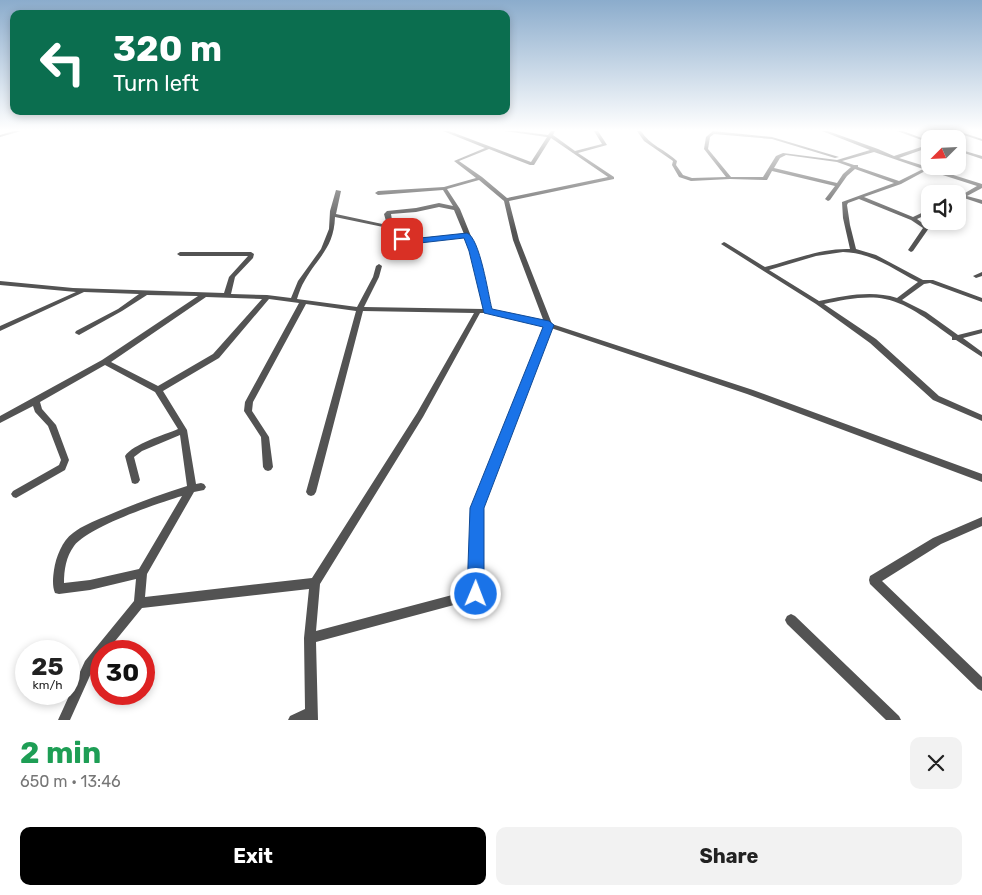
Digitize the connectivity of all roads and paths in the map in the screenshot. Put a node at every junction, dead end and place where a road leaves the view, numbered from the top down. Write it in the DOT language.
graph roads {
  1 [pos="461,165"];
  2 [pos="593,165"];
  3 [pos="674,165"];
  4 [pos="719,165"];
  5 [pos="774,165"];
  6 [pos="851,165"];
  7 [pos="856,166"];
  8 [pos="771,169"];
  9 [pos="921,172"];
  10 [pos="949,175"];
  11 [pos="480,178"];
  12 [pos="730,178"];
  13 [pos="899,183"];
  14 [pos="838,185"];
  15 [pos="981,186"];
  16 [pos="444,188"];
  17 [pos="338,191"];
  18 [pos="378,193"];
  19 [pos="966,194"];
  20 [pos="860,197"];
  21 [pos="966,198"];
  22 [pos="828,199"];
  23 [pos="506,200"];
  24 [pos="982,202"];
  25 [pos="457,209"];
  26 [pos="333,215"];
  27 [pos="921,215"];
  28 [pos="913,219"];
  29 [pos="390,227"];
  30 [pos="467,235"];
  31 [pos="724,244"];
  32 [pos="853,250"];
  33 [pos="911,250"];
  34 [pos="180,254"];
  35 [pos="379,266"];
  36 [pos="765,269"];
  37 [pos="922,282"];
  38 [pos="0,283"];
  39 [pos="83,291"];
  40 [pos="145,292"];
  41 [pos="206,294"];
  42 [pos="227,295"];
  43 [pos="266,297"];
  44 [pos="293,300"];
  45 [pos="982,300"];
  46 [pos="304,301"];
  47 [pos="897,301"];
  48 [pos="818,304"];
  49 [pos="360,309"];
  50 [pos="483,311"];
  51 [pos="549,325"];
  52 [pos="0,329"];
  53 [pos="982,331"];
  54 [pos="79,333"];
  55 [pos="954,338"];
  56 [pos="982,355"];
  57 [pos="105,362"];
  58 [pos="158,390"];
  59 [pos="36,402"];
  60 [pos="982,418"];
  61 [pos="0,420"];
  62 [pos="183,430"];
  63 [pos="268,467"];
  64 [pos="982,478"];
  65 [pos="135,480"];
  66 [pos="196,488"];
  67 [pos="311,492"];
  68 [pos="16,494"];
  69 [pos="982,521"];
  70 [pos="142,573"];
  71 [pos="315,583"];
  72 [pos="139,603"];
  73 [pos="791,620"];
  74 [pos="310,638"];
  75 [pos="982,685"];
  76 [pos="311,717"];
  77 [pos="64,720"];
  78 [pos="294,720"];
  79 [pos="895,720"];
  1 -- 11 [label="street"];
  2 -- 23 [label="street"];
  3 -- 12 [label="street"];
  4 -- 12 [label="street"];
  5 -- 8 [label="street"];
  6 -- 7 [label="street"];
  7 -- 13 [label="street"];
  7 -- 14 [label="street"];
  8 -- 12 [label="street"];
  8 -- 14 [label="street"];
  9 -- 13 [label="street"];
  10 -- 15 [label="street"];
  11 -- 16 [label="street"];
  11 -- 23 [label="street"];
  13 -- 20 [label="street"];
  14 -- 22 [label="street"];
  15 -- 19 [label="street"];
  16 -- 18 [label="street"];
  16 -- 25 [label="street"];
  17 -- 26 [label="street"];
  20 -- 28 [label="street"];
  20 -- 32 [label="street"];
  21 -- 24 [label="street"];
  23 -- 51 [label="street"];
  25 -- 29 [label="street"];
  25 -- 30 [label="street"];
  26 -- 29 [label="street"];
  26 -- 44 [label="street"];
  27 -- 28 [label="street"];
  28 -- 33 [label="street"];
  29 -- 30 [label="street"];
  30 -- 50 [label="street"];
  31 -- 36 [label="street"];
  32 -- 36 [label="street"];
  32 -- 37 [label="street"];
  34 -- 42 [label="street"];
  35 -- 49 [label="street"];
  36 -- 48 [label="street"];
  37 -- 45 [label="street"];
  37 -- 47 [label="street"];
  38 -- 39 [label="street"];
  39 -- 40 [label="street"];
  39 -- 52 [label="street"];
  40 -- 41 [label="street"];
  40 -- 54 [label="street"];
  41 -- 42 [label="street"];
  41 -- 57 [label="street"];
  42 -- 43 [label="street"];
  43 -- 44 [label="street"];
  43 -- 58 [label="street"];
  44 -- 46 [label="street"];
  46 -- 49 [label="street"];
  46 -- 63 [label="street"];
  47 -- 48 [label="street"];
  47 -- 55 [label="street"];
  48 -- 60 [label="street"];
  49 -- 50 [label="street"];
  49 -- 67 [label="street"];
  50 -- 51 [label="street"];
  50 -- 71 [label="street"];
  51 -- 64 [label="street"];
  51 -- 74 [label="street"];
  53 -- 55 [label="street"];
  55 -- 56 [label="street"];
  57 -- 58 [label="street"];
  57 -- 59 [label="street"];
  58 -- 62 [label="street"];
  59 -- 61 [label="street"];
  59 -- 68 [label="street"];
  62 -- 65 [label="street"];
  62 -- 66 [label="street"];
  66 -- 70 [label="street"];
  66 -- 70 [label="street"];
  69 -- 75 [label="street"];
  70 -- 72 [label="street"];
  71 -- 72 [label="street"];
  71 -- 74 [label="street"];
  72 -- 77 [label="street"];
  73 -- 79 [label="street"];
  74 -- 76 [label="street"];
  76 -- 78 [label="street"];
}
